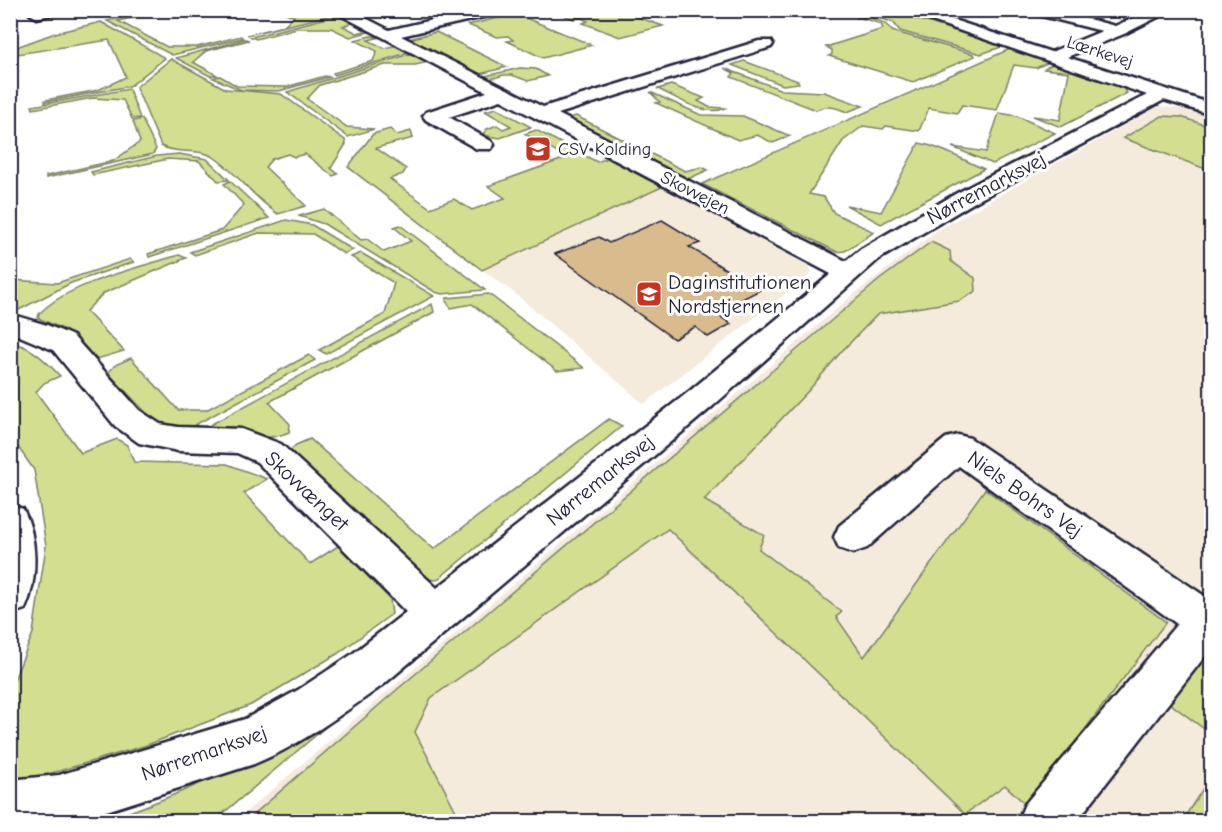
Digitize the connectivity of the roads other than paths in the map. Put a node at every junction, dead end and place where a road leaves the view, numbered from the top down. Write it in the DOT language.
graph roads {
  1 [pos="54,10"];
  2 [pos="338,10"];
  3 [pos="496,10"];
  4 [pos="907,10"];
  5 [pos="1035,10"];
  6 [pos="1165,10"];
  7 [pos="37,14"];
  8 [pos="1119,31"];
  9 [pos="386,35"];
  10 [pos="765,44"];
  11 [pos="1053,57"];
  12 [pos="503,93"];
  13 [pos="1164,93"];
  14 [pos="1212,110"];
  15 [pos="542,113"];
  16 [pos="484,145"];
  17 [pos="848,272"];
  18 [pos="10,323"];
  19 [pos="10,520"];
  20 [pos="853,537"];
  21 [pos="10,596"];
  22 [pos="435,614"];
  23 [pos="1210,620"];
  24 [pos="10,806"];
  25 [pos="1043,822"];
  1 -- 7 [label="street"];
  2 -- 9 [label="street, Skovvejen"];
  3 -- 9 [label="street"];
  4 -- 11 [label="street, Lærkevej"];
  5 -- 8 [label="street"];
  6 -- 8 [label="street"];
  8 -- 11 [label="street"];
  9 -- 12 [label="street, Skovvejen"];
  10 -- 15 [label="street"];
  11 -- 13 [label="street, Lærkevej"];
  12 -- 15 [label="street, Skovvejen"];
  12 -- 16 [label="street"];
  13 -- 14 [label="street, Lærkevej"];
  13 -- 17 [label="street, Nørremarksvej"];
  15 -- 17 [label="street, Skovvejen"];
  17 -- 22 [label="street, Nørremarksvej"];
  18 -- 22 [label="street, Skovvænget"];
  19 -- 21 [label="street"];
  20 -- 23 [label="street, Niels Bohrs Vej"];
  22 -- 24 [label="street, Nørremarksvej"];
  23 -- 25 [label="street, Niels Bohrs Vej"];
}
